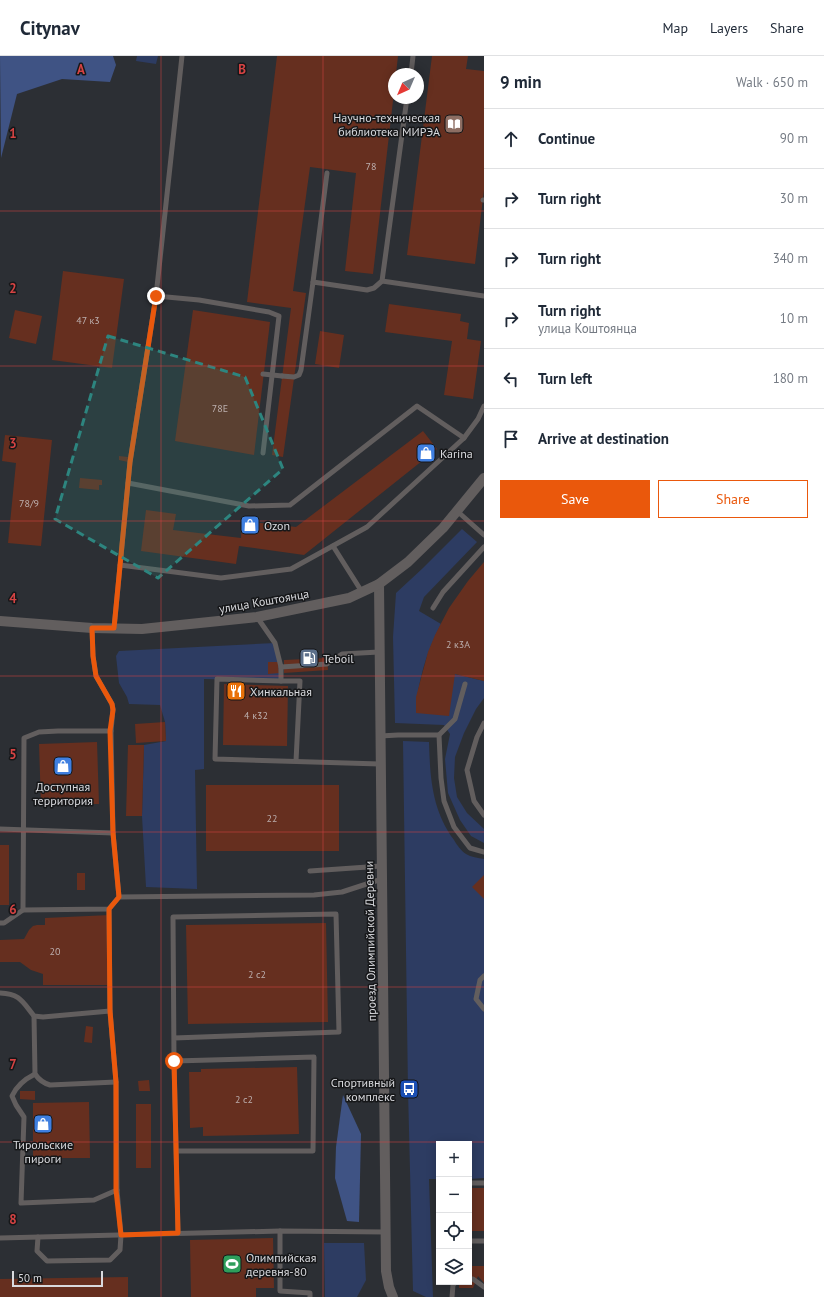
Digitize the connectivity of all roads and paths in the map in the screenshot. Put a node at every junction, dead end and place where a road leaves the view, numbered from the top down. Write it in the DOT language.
graph roads {
  1 [pos="182,56"];
  2 [pos="413,56"];
  3 [pos="412,68"];
  4 [pos="407,104"];
  5 [pos="327,173"];
  6 [pos="382,281"];
  7 [pos="313,282"];
  8 [pos="156,296"];
  9 [pos="484,296"];
  10 [pos="264,374"];
  11 [pos="484,406"];
  12 [pos="464,438"];
  13 [pos="263,453"];
  14 [pos="484,478"];
  15 [pos="128,483"];
  16 [pos="457,511"];
  17 [pos="484,534"];
  18 [pos="333,546"];
  19 [pos="484,547"];
  20 [pos="120,565"];
  21 [pos="379,584"];
  22 [pos="362,592"];
  23 [pos="433,608"];
  24 [pos="257,617"];
  25 [pos="0,621"];
  26 [pos="92,628"];
  27 [pos="114,628"];
  28 [pos="379,652"];
  29 [pos="281,667"];
  30 [pos="281,681"];
  31 [pos="465,684"];
  32 [pos="484,723"];
  33 [pos="110,731"];
  34 [pos="439,735"];
  35 [pos="380,736"];
  36 [pos="296,761"];
  37 [pos="380,764"];
  38 [pos="484,815"];
  39 [pos="0,829"];
  40 [pos="24,830"];
  41 [pos="113,833"];
  42 [pos="484,852"];
  43 [pos="382,866"];
  44 [pos="310,871"];
  45 [pos="382,879"];
  46 [pos="119,897"];
  47 [pos="109,909"];
  48 [pos="23,910"];
  49 [pos="0,923"];
  50 [pos="484,976"];
  51 [pos="0,993"];
  52 [pos="484,1009"];
  53 [pos="110,1011"];
  54 [pos="34,1016"];
  55 [pos="174,1038"];
  56 [pos="174,1061"];
  57 [pos="35,1074"];
  58 [pos="116,1082"];
  59 [pos="177,1151"];
  60 [pos="472,1183"];
  61 [pos="484,1183"];
  62 [pos="116,1190"];
  63 [pos="280,1231"];
  64 [pos="386,1232"];
  65 [pos="178,1233"];
  66 [pos="121,1235"];
  67 [pos="38,1237"];
  68 [pos="0,1238"];
  69 [pos="484,1241"];
  70 [pos="472,1242"];
  71 [pos="472,1279"];
  72 [pos="453,1285"];
  73 [pos="484,1287"];
  74 [pos="310,1297"];
  75 [pos="393,1297"];
  76 [pos="452,1297"];
  1 -- 8 [label="lane"];
  2 -- 3 [label="lane"];
  4 -- 6 [label="lane"];
  5 -- 7 [label="lane"];
  6 -- 7 [label="lane"];
  6 -- 9 [label="lane"];
  7 -- 10 [label="lane, bridge"];
  8 -- 13 [label="lane"];
  8 -- 15 [label="lane"];
  11 -- 12 [label="lane"];
  12 -- 15 [label="lane"];
  12 -- 18 [label="lane"];
  14 -- 16 [label="street, улица Коштоянца"];
  15 -- 20 [label="lane"];
  16 -- 17 [label="lane"];
  16 -- 21 [label="street, улица Коштоянца"];
  18 -- 20 [label="lane"];
  18 -- 22 [label="lane"];
  19 -- 23 [label="lane"];
  20 -- 27 [label="lane"];
  21 -- 22 [label="street, улица Коштоянца"];
  21 -- 28 [label="street, проезд Олимпийской Деревни"];
  22 -- 24 [label="street, улица Коштоянца"];
  24 -- 27 [label="street, улица Коштоянца"];
  24 -- 29 [label="lane"];
  25 -- 26 [label="street, улица Коштоянца"];
  26 -- 27 [label="street, улица Коштоянца"];
  26 -- 33 [label="lane"];
  28 -- 29 [label="lane"];
  28 -- 35 [label="street, проезд Олимпийской Деревни"];
  29 -- 30 [label="lane"];
  30 -- 36 [label="lane"];
  30 -- 36 [label="lane"];
  31 -- 34 [label="lane"];
  32 -- 38 [label="lane"];
  33 -- 40 [label="lane"];
  33 -- 41 [label="lane"];
  34 -- 35 [label="lane"];
  34 -- 42 [label="lane"];
  35 -- 37 [label="street, проезд Олимпийской Деревни"];
  36 -- 37 [label="lane"];
  37 -- 43 [label="street, проезд Олимпийской Деревни"];
  39 -- 40 [label="lane"];
  40 -- 41 [label="lane"];
  40 -- 48 [label="lane"];
  41 -- 46 [label="lane"];
  43 -- 44 [label="lane"];
  43 -- 45 [label="street, проезд Олимпийской Деревни"];
  45 -- 46 [label="lane"];
  45 -- 64 [label="street, проезд Олимпийской Деревни"];
  46 -- 47 [label="lane"];
  47 -- 48 [label="lane"];
  47 -- 53 [label="lane"];
  48 -- 49 [label="lane"];
  50 -- 52 [label="lane"];
  51 -- 54 [label="lane"];
  53 -- 54 [label="lane"];
  53 -- 58 [label="lane"];
  54 -- 57 [label="lane"];
  55 -- 55 [label="lane"];
  55 -- 56 [label="lane"];
  56 -- 59 [label="lane"];
  56 -- 59 [label="lane"];
  57 -- 58 [label="lane"];
  57 -- 62 [label="lane"];
  58 -- 62 [label="lane"];
  59 -- 65 [label="lane"];
  60 -- 61 [label="lane"];
  62 -- 66 [label="lane"];
  63 -- 64 [label="lane"];
  63 -- 65 [label="lane"];
  63 -- 74 [label="lane"];
  64 -- 75 [label="street, проезд Олимпийской Деревни"];
  65 -- 66 [label="lane"];
  66 -- 67 [label="lane"];
  66 -- 67 [label="lane"];
  67 -- 68 [label="lane"];
  69 -- 70 [label="lane"];
  71 -- 73 [label="lane"];
  72 -- 76 [label="lane"];
}
